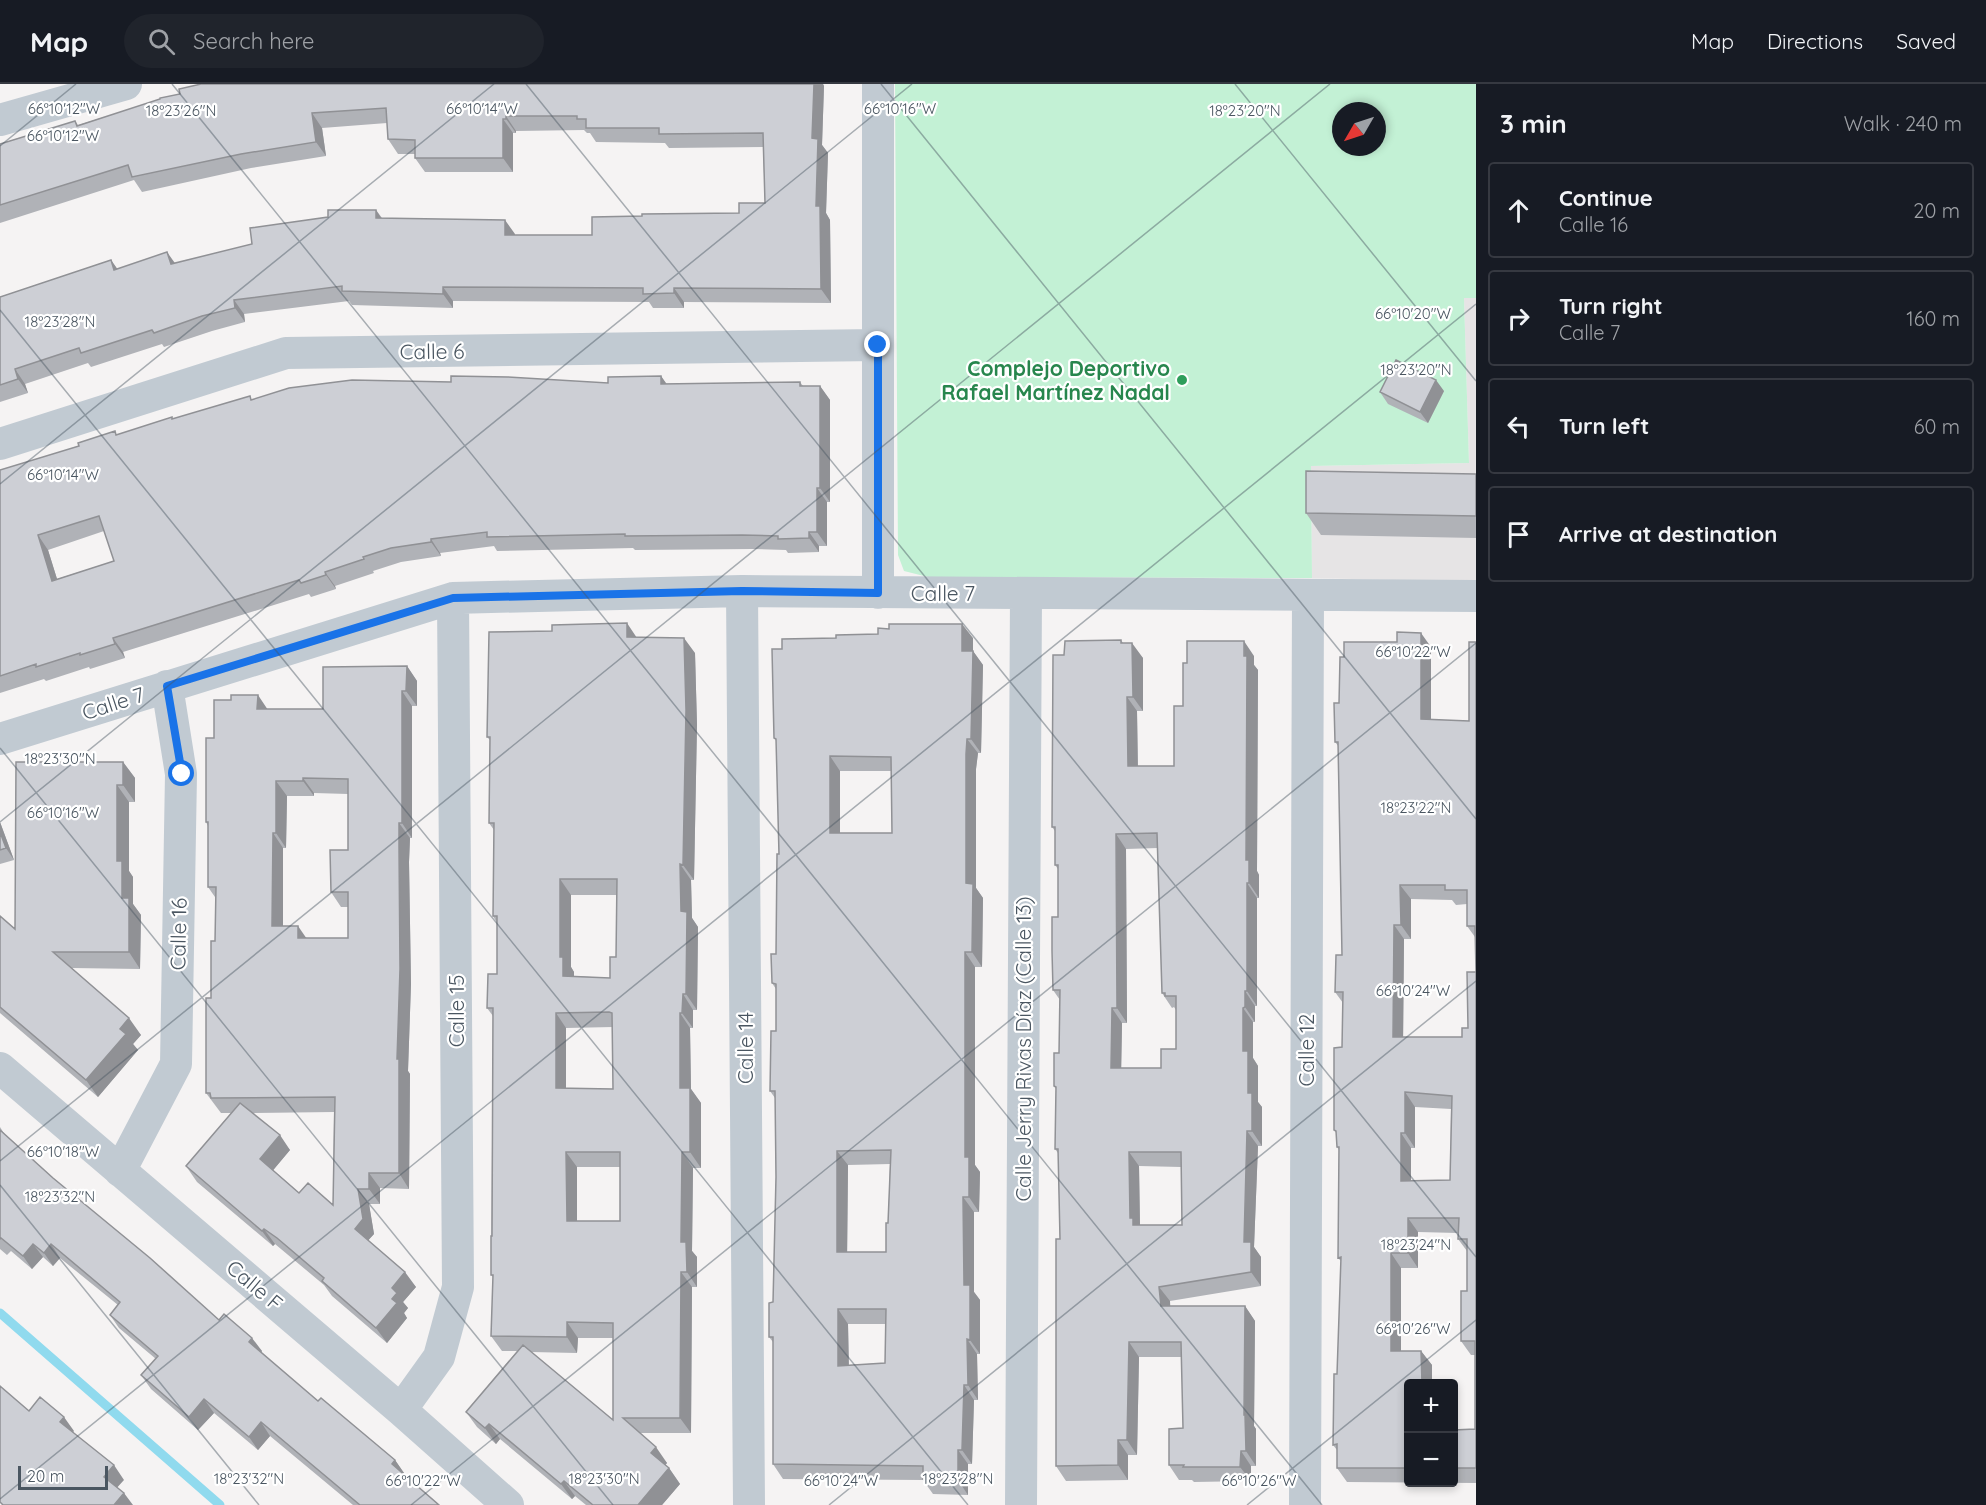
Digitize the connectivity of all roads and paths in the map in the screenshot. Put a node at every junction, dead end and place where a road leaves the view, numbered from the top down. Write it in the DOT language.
graph roads {
  1 [pos="126,84"];
  2 [pos="878,84"];
  3 [pos="0,120"];
  4 [pos="878,345"];
  5 [pos="0,444"];
  6 [pos="742,591"];
  7 [pos="878,593"];
  8 [pos="1026,594"];
  9 [pos="1308,596"];
  10 [pos="1476,596"];
  11 [pos="453,598"];
  12 [pos="167,686"];
  13 [pos="0,739"];
  14 [pos="0,1068"];
  15 [pos="120,1171"];
  16 [pos="401,1410"];
  17 [pos="508,1505"];
  18 [pos="749,1505"];
  19 [pos="1021,1505"];
  20 [pos="1305,1505"];
  1 -- 3 [label="street"];
  2 -- 4 [label="street"];
  4 -- 5 [label="street, Calle 6"];
  4 -- 7 [label="street"];
  6 -- 7 [label="street, Calle 7"];
  6 -- 11 [label="street, Calle 7"];
  6 -- 18 [label="street, Calle 14"];
  7 -- 8 [label="street, Calle 7"];
  8 -- 9 [label="street, Calle 7"];
  8 -- 19 [label="street, Calle Jerry Rivas Díaz (Calle 13)"];
  9 -- 10 [label="street, Calle 7"];
  9 -- 20 [label="street, Calle 12"];
  11 -- 12 [label="street, Calle 7"];
  11 -- 16 [label="street, Calle 15"];
  12 -- 13 [label="street, Calle 7"];
  12 -- 15 [label="street, Calle 16"];
  14 -- 15 [label="street, Calle F"];
  15 -- 16 [label="street, Calle F"];
  16 -- 17 [label="street, Calle F"];
}
